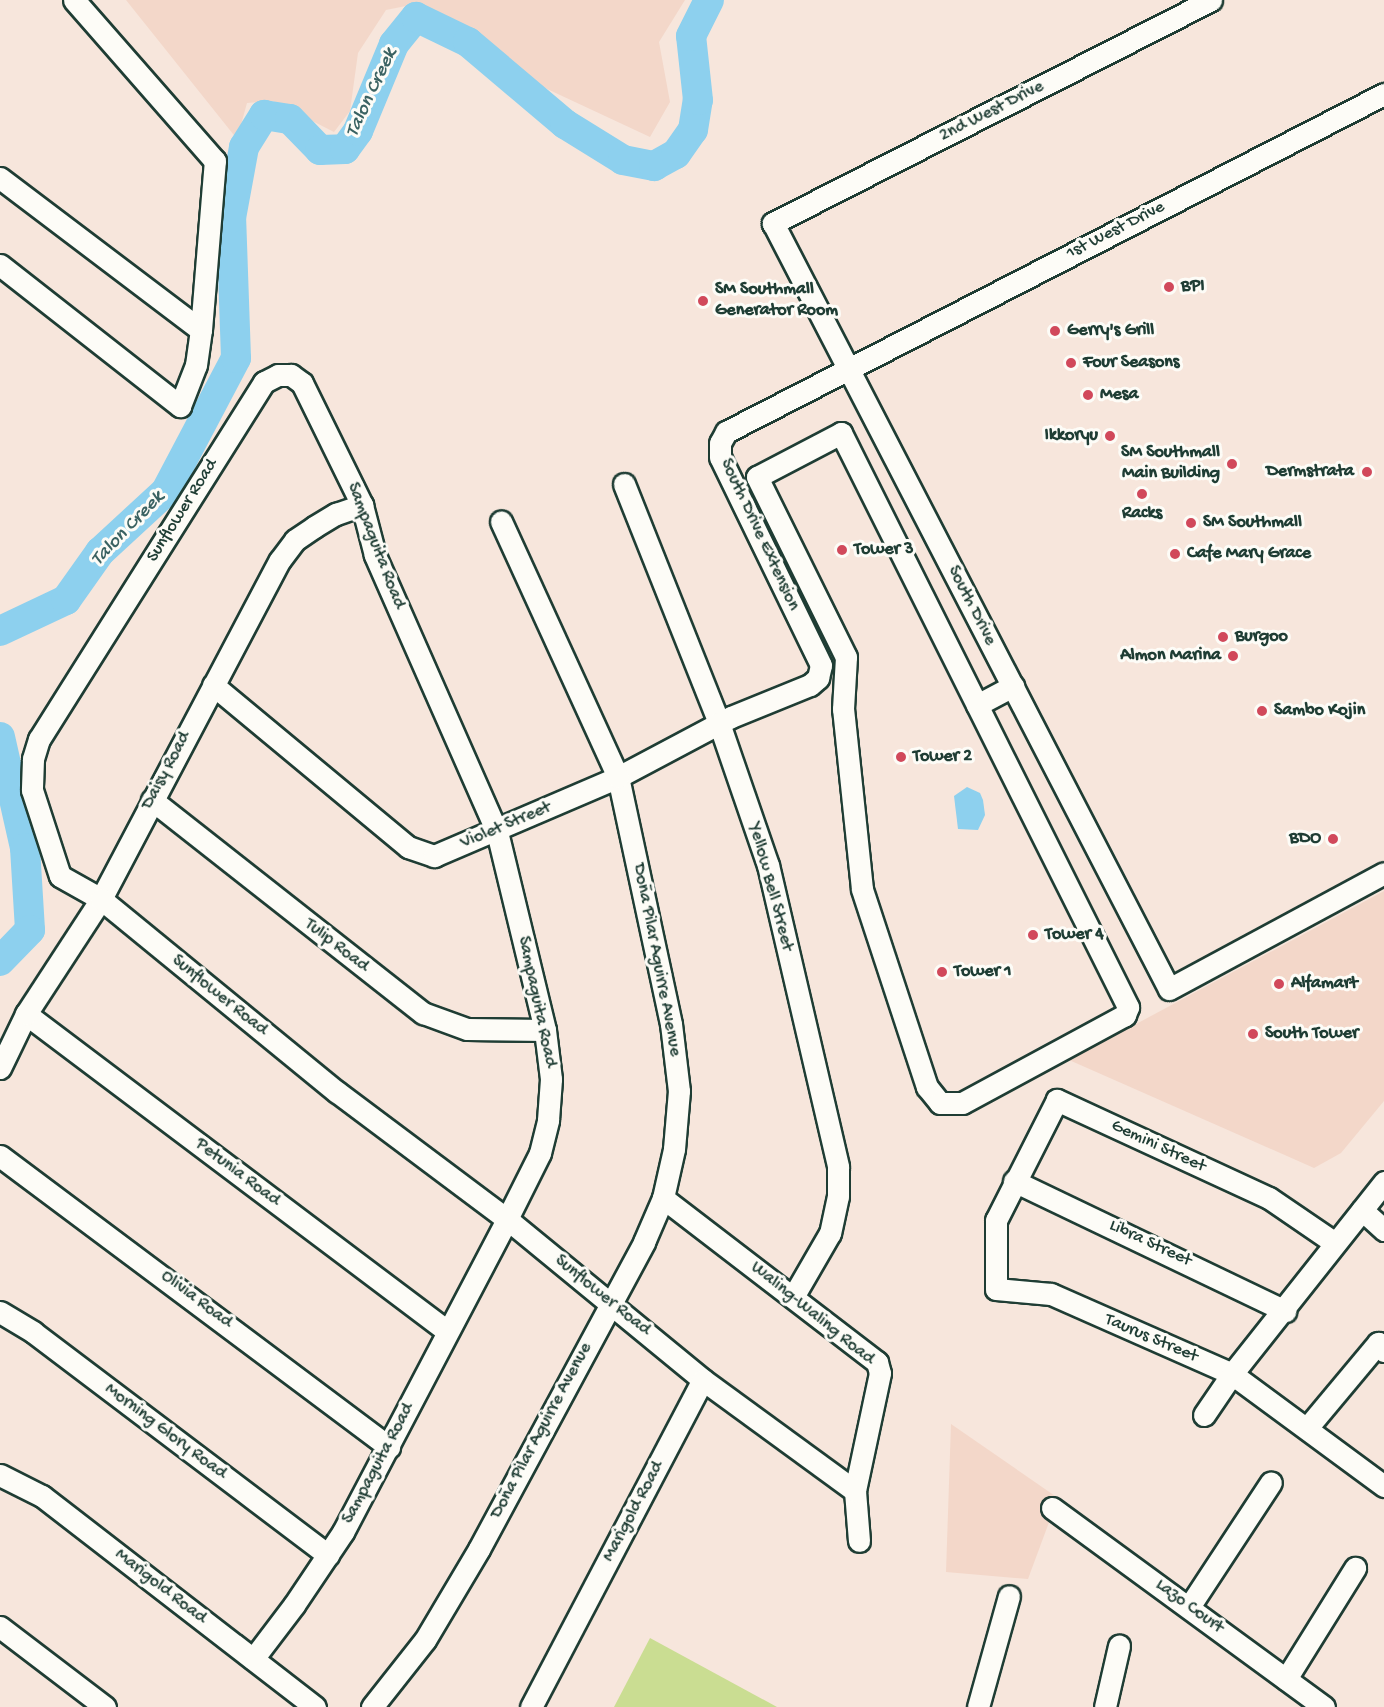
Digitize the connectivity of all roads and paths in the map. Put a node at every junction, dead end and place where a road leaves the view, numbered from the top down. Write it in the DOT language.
graph roads {
  1 [pos="74,0"];
  2 [pos="1211,0"];
  3 [pos="1384,94"];
  4 [pos="0,178"];
  5 [pos="773,223"];
  6 [pos="0,265"];
  7 [pos="201,330"];
  8 [pos="848,368"];
  9 [pos="302,383"];
  10 [pos="624,484"];
  11 [pos="362,505"];
  12 [pos="501,520"];
  13 [pos="821,665"];
  14 [pos="213,685"];
  15 [pos="1012,686"];
  16 [pos="977,705"];
  17 [pos="719,723"];
  18 [pos="618,777"];
  19 [pos="152,800"];
  20 [pos="497,832"];
  21 [pos="1384,873"];
  22 [pos="101,899"];
  23 [pos="26,1014"];
  24 [pos="545,1030"];
  25 [pos="0,1068"];
  26 [pos="0,1156"];
  27 [pos="1014,1181"];
  28 [pos="1384,1182"];
  29 [pos="663,1198"];
  30 [pos="1362,1210"];
  31 [pos="507,1219"];
  32 [pos="1384,1230"];
  33 [pos="1335,1243"];
  34 [pos="793,1297"];
  35 [pos="610,1301"];
  36 [pos="1285,1311"];
  37 [pos="0,1312"];
  38 [pos="447,1331"];
  39 [pos="1384,1351"];
  40 [pos="1232,1374"];
  41 [pos="703,1380"];
  42 [pos="1204,1415"];
  43 [pos="1307,1428"];
  44 [pos="389,1447"];
  45 [pos="0,1474"];
  46 [pos="1271,1482"];
  47 [pos="1384,1486"];
  48 [pos="855,1491"];
  49 [pos="1052,1508"];
  50 [pos="859,1540"];
  51 [pos="328,1555"];
  52 [pos="1355,1568"];
  53 [pos="1008,1596"];
  54 [pos="1189,1607"];
  55 [pos="0,1627"];
  56 [pos="1119,1646"];
  57 [pos="253,1659"];
  58 [pos="1286,1679"];
  59 [pos="105,1707"];
  60 [pos="315,1707"];
  61 [pos="372,1707"];
  62 [pos="531,1707"];
  63 [pos="978,1707"];
  64 [pos="1105,1707"];
  65 [pos="1324,1707"];
  1 -- 7 [label="street"];
  2 -- 5 [label="street, 2nd West Drive"];
  3 -- 8 [label="street, 1st West Drive"];
  4 -- 7 [label="street"];
  5 -- 8 [label="street, South Drive"];
  6 -- 7 [label="street"];
  8 -- 13 [label="street, South Drive Extension"];
  8 -- 15 [label="street, South Drive"];
  9 -- 11 [label="street, Sampaguita Road"];
  9 -- 22 [label="street, Sunflower Road"];
  10 -- 17 [label="street, Yellow Bell Street"];
  11 -- 14 [label="street, Daisy Road"];
  11 -- 20 [label="street, Sampaguita Road"];
  12 -- 18 [label="street, Doña Pilar Aguirre Avenue"];
  13 -- 17 [label="street, Violet Street"];
  14 -- 19 [label="street, Daisy Road"];
  14 -- 20 [label="street, Violet Street"];
  15 -- 16 [label="street"];
  15 -- 21 [label="street, South Drive"];
  16 -- 16 [label="street"];
  17 -- 18 [label="street, Violet Street"];
  17 -- 34 [label="street, Yellow Bell Street"];
  18 -- 20 [label="street, Violet Street"];
  18 -- 29 [label="street, Doña Pilar Aguirre Avenue"];
  19 -- 22 [label="street, Daisy Road"];
  19 -- 24 [label="street, Tulip Road"];
  20 -- 24 [label="street, Sampaguita Road"];
  22 -- 23 [label="street, Daisy Road"];
  22 -- 31 [label="street, Sunflower Road"];
  23 -- 25 [label="street, Daisy Road"];
  23 -- 38 [label="street, Petunia Road"];
  24 -- 31 [label="street, Sampaguita Road"];
  26 -- 44 [label="street, Olivia Road"];
  27 -- 33 [label="street, Gemini Street"];
  27 -- 36 [label="street, Libra Street"];
  27 -- 40 [label="street, Taurus Street"];
  28 -- 30 [label="street"];
  29 -- 34 [label="street, Waling-Waling Road"];
  29 -- 35 [label="street, Doña Pilar Aguirre Avenue"];
  30 -- 32 [label="street"];
  30 -- 33 [label="street"];
  31 -- 35 [label="street, Sunflower Road"];
  31 -- 38 [label="street, Sampaguita Road"];
  33 -- 36 [label="street"];
  34 -- 48 [label="street, Waling-Waling Road"];
  35 -- 41 [label="street, Sunflower Road"];
  35 -- 61 [label="street, Doña Pilar Aguirre Avenue"];
  36 -- 40 [label="street"];
  37 -- 51 [label="street, Morning Glory Road"];
  38 -- 44 [label="street, Sampaguita Road"];
  39 -- 43 [label="street"];
  40 -- 42 [label="street"];
  40 -- 43 [label="street, Taurus Street"];
  41 -- 48 [label="street, Sunflower Road"];
  41 -- 62 [label="street, Marigold Road"];
  43 -- 47 [label="street, Taurus Street"];
  44 -- 51 [label="street, Sampaguita Road"];
  45 -- 57 [label="street, Marigold Road"];
  46 -- 54 [label="street"];
  48 -- 50 [label="street, Waling-Waling Road"];
  49 -- 54 [label="street, Lazo Court"];
  51 -- 57 [label="street, Sampaguita Road"];
  52 -- 58 [label="street"];
  53 -- 63 [label="street"];
  54 -- 58 [label="street, Lazo Court"];
  55 -- 59 [label="street"];
  56 -- 64 [label="street"];
  57 -- 60 [label="street, Marigold Road"];
  58 -- 65 [label="street, Lazo Court"];
}
